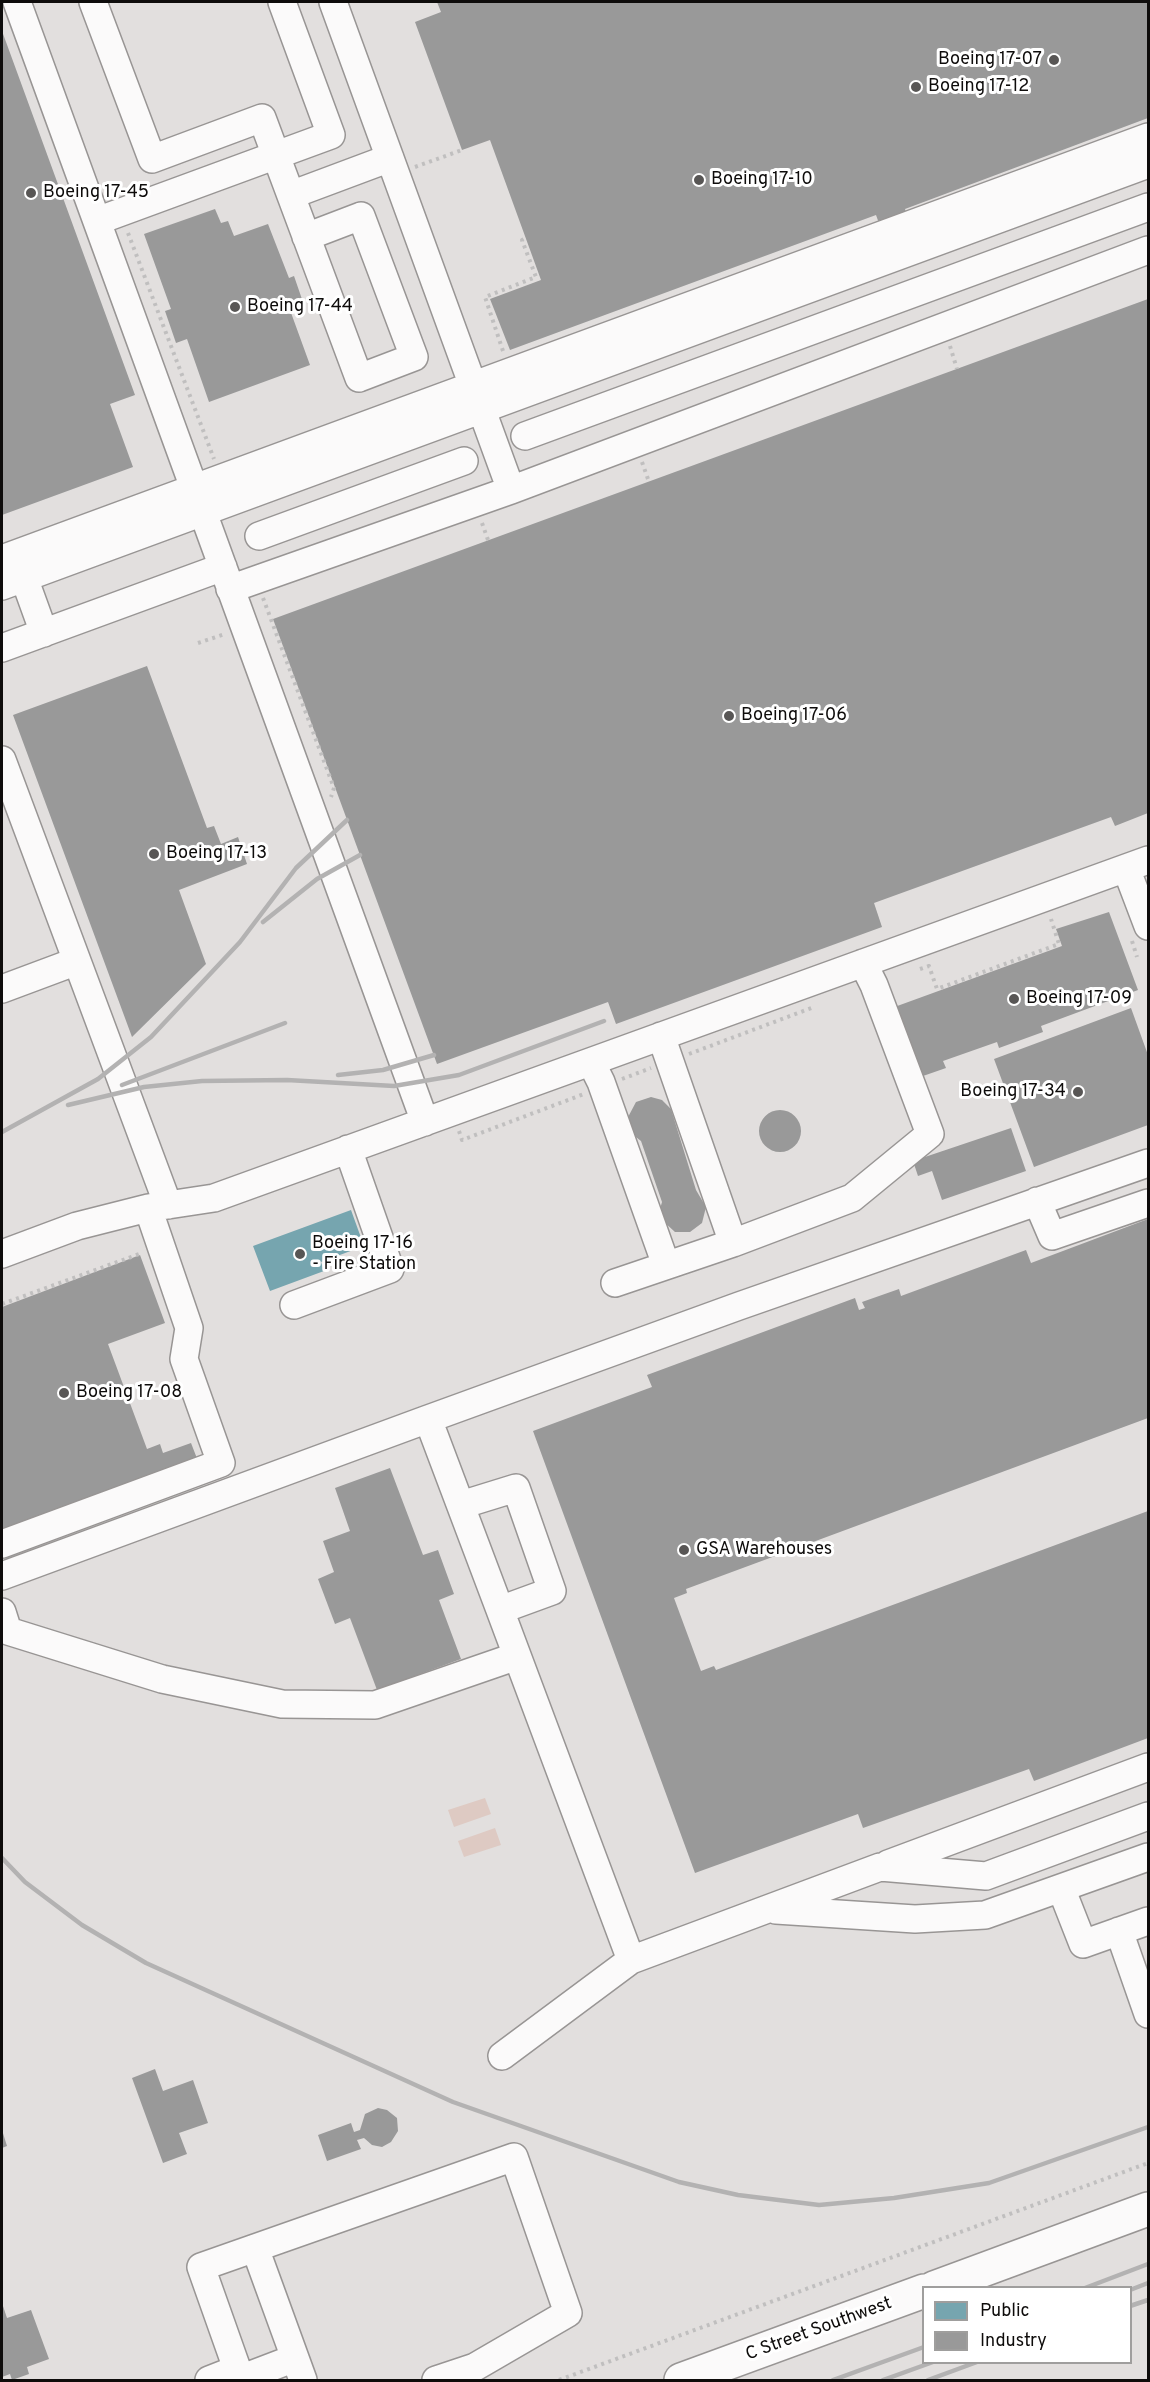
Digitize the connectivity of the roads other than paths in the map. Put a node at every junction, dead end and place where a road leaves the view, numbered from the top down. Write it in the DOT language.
graph roads {
  1 [pos="17,2"];
  2 [pos="93,2"];
  3 [pos="282,2"];
  4 [pos="333,2"];
  5 [pos="1149,136"];
  6 [pos="276,155"];
  7 [pos="390,158"];
  8 [pos="1149,164"];
  9 [pos="291,195"];
  10 [pos="1149,207"];
  11 [pos="109,217"];
  12 [pos="306,237"];
  13 [pos="1149,250"];
  14 [pos="968,273"];
  15 [pos="982,313"];
  16 [pos="676,324"];
  17 [pos="477,397"];
  18 [pos="622,401"];
  19 [pos="525,436"];
  20 [pos="637,443"];
  21 [pos="464,460"];
  22 [pos="505,492"];
  23 [pos="363,498"];
  24 [pos="198,500"];
  25 [pos="259,536"];
  26 [pos="378,537"];
  27 [pos="11,569"];
  28 [pos="227,578"];
  29 [pos="44,633"];
  30 [pos="2,648"];
  31 [pos="2,760"];
  32 [pos="1137,864"];
  33 [pos="1149,926"];
  34 [pos="77,961"];
  35 [pos="863,963"];
  36 [pos="2,989"];
  37 [pos="662,1036"];
  38 [pos="596,1072"];
  39 [pos="425,1122"];
  40 [pos="348,1149"];
  41 [pos="1149,1162"];
  42 [pos="1037,1201"];
  43 [pos="1149,1203"];
  44 [pos="158,1206"];
  45 [pos="734,1243"];
  46 [pos="2,1254"];
  47 [pos="666,1265"];
  48 [pos="615,1283"];
  49 [pos="294,1305"];
  50 [pos="428,1419"];
  51 [pos="461,1505"];
  52 [pos="2,1544"];
  53 [pos="2,1576"];
  54 [pos="500,1610"];
  55 [pos="2,1612"];
  56 [pos="517,1656"];
  57 [pos="1149,1767"];
  58 [pos="1149,1816"];
  59 [pos="1149,1857"];
  60 [pos="880,1867"];
  61 [pos="1061,1888"];
  62 [pos="768,1910"];
  63 [pos="1149,1921"];
  64 [pos="1119,1931"];
  65 [pos="631,1960"];
  66 [pos="1146,1999"];
  67 [pos="502,2056"];
  68 [pos="1149,2209"];
  69 [pos="255,2248"];
  70 [pos="939,2286"];
  71 [pos="922,2292"];
  72 [pos="299,2369"];
  73 [pos="239,2376"];
  74 [pos="209,2380"];
  75 [pos="436,2380"];
  76 [pos="681,2380"];
  1 -- 11 [label="lane"];
  2 -- 6 [label="lane"];
  3 -- 6 [label="lane"];
  4 -- 7 [label="lane"];
  5 -- 16 [label="lane"];
  6 -- 9 [label="lane"];
  6 -- 11 [label="lane"];
  7 -- 9 [label="lane"];
  7 -- 17 [label="lane"];
  8 -- 16 [label="lane"];
  9 -- 12 [label="lane"];
  10 -- 14 [label="lane"];
  11 -- 24 [label="lane"];
  12 -- 12 [label="lane"];
  13 -- 15 [label="lane"];
  14 -- 15 [label="lane"];
  14 -- 18 [label="lane"];
  15 -- 20 [label="lane"];
  16 -- 17 [label="lane"];
  17 -- 22 [label="lane"];
  17 -- 24 [label="lane"];
  18 -- 19 [label="lane"];
  18 -- 20 [label="lane"];
  20 -- 22 [label="lane"];
  21 -- 23 [label="lane"];
  22 -- 26 [label="lane"];
  23 -- 25 [label="lane"];
  23 -- 26 [label="lane"];
  24 -- 27 [label="lane"];
  24 -- 28 [label="lane"];
  26 -- 28 [label="lane"];
  27 -- 29 [label="lane"];
  28 -- 29 [label="lane"];
  28 -- 39 [label="lane"];
  29 -- 30 [label="lane"];
  31 -- 34 [label="lane"];
  32 -- 33 [label="lane"];
  32 -- 35 [label="lane"];
  34 -- 36 [label="lane"];
  34 -- 44 [label="lane"];
  35 -- 37 [label="lane"];
  35 -- 45 [label="lane"];
  37 -- 38 [label="lane"];
  37 -- 45 [label="lane"];
  38 -- 39 [label="lane"];
  38 -- 47 [label="lane"];
  39 -- 40 [label="lane"];
  40 -- 44 [label="lane"];
  40 -- 49 [label="lane"];
  41 -- 42 [label="lane"];
  42 -- 43 [label="lane"];
  42 -- 50 [label="lane"];
  44 -- 46 [label="lane"];
  44 -- 52 [label="lane"];
  45 -- 47 [label="lane"];
  47 -- 48 [label="lane"];
  50 -- 51 [label="lane"];
  50 -- 53 [label="lane"];
  51 -- 54 [label="lane"];
  51 -- 54 [label="lane"];
  54 -- 56 [label="lane"];
  55 -- 56 [label="lane"];
  56 -- 65 [label="lane"];
  57 -- 60 [label="lane"];
  58 -- 60 [label="lane"];
  59 -- 61 [label="lane"];
  60 -- 62 [label="lane"];
  61 -- 62 [label="lane"];
  61 -- 64 [label="lane"];
  62 -- 65 [label="lane"];
  63 -- 64 [label="lane"];
  64 -- 66 [label="lane"];
  65 -- 67 [label="lane"];
  68 -- 70 [label="main road"];
  69 -- 72 [label="lane"];
  69 -- 73 [label="lane"];
  69 -- 75 [label="lane"];
  71 -- 76 [label="main road, C Street Southwest"];
  72 -- 73 [label="lane"];
  73 -- 74 [label="lane"];
}
